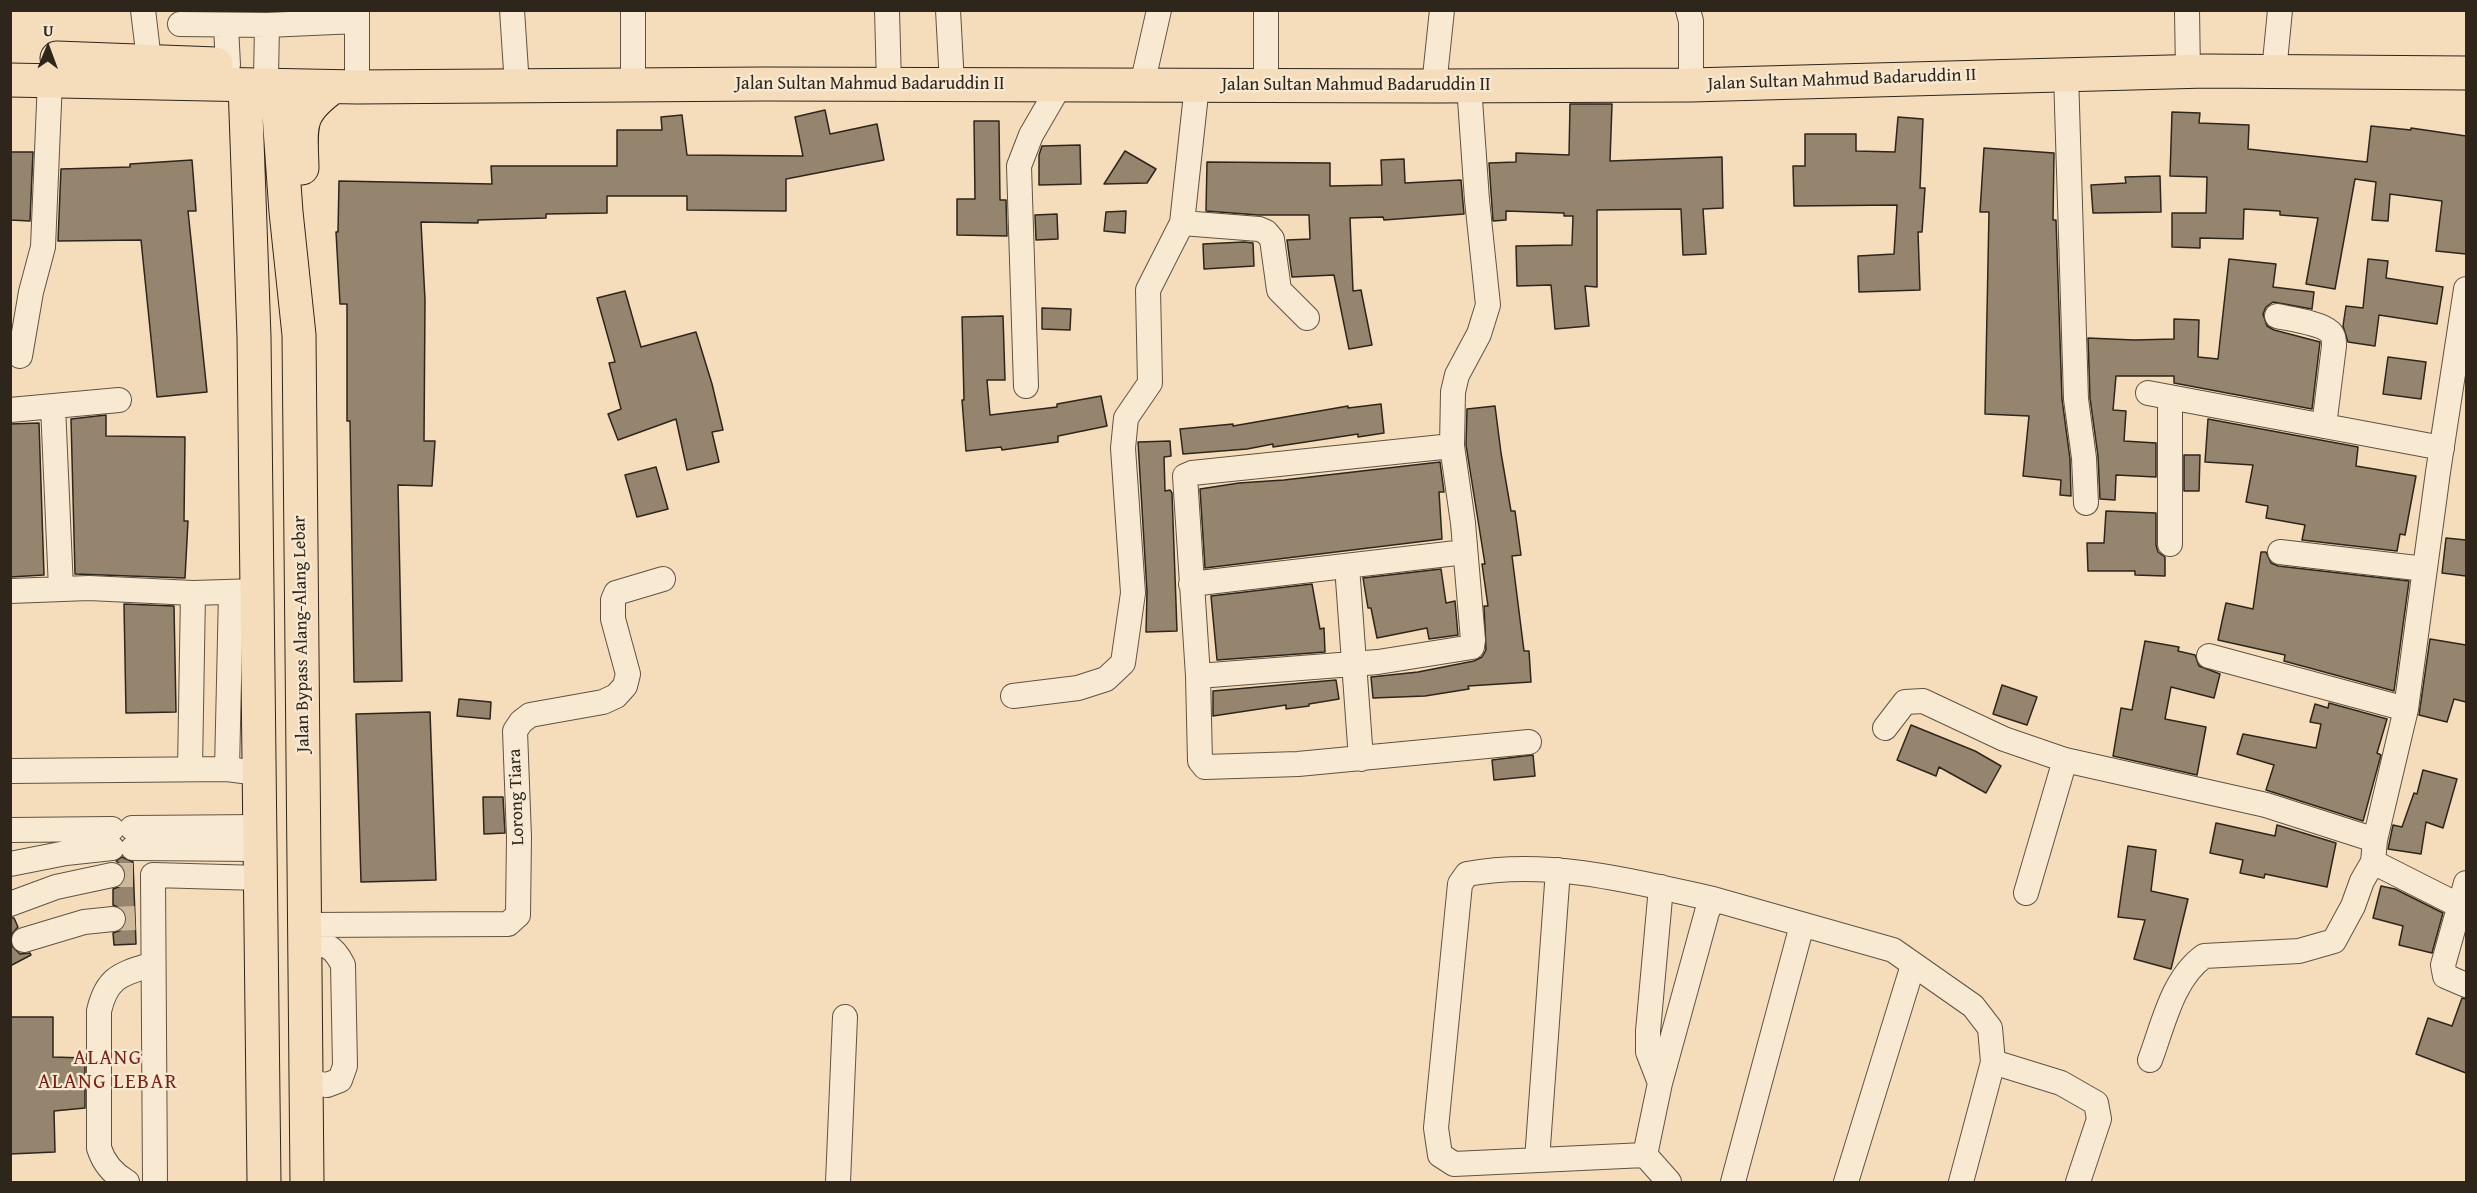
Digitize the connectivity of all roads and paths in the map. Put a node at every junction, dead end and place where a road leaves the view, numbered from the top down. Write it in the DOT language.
graph roads {
  1 [pos="143,10"];
  2 [pos="512,10"];
  3 [pos="633,10"];
  4 [pos="887,10"];
  5 [pos="948,10"];
  6 [pos="1159,10"];
  7 [pos="1266,10"];
  8 [pos="1442,10"];
  9 [pos="1688,10"];
  10 [pos="2187,10"];
  11 [pos="2280,10"];
  12 [pos="357,16"];
  13 [pos="180,24"];
  14 [pos="267,25"];
  15 [pos="226,26"];
  16 [pos="10,57"];
  17 [pos="151,72"];
  18 [pos="2188,72"];
  19 [pos="2274,72"];
  20 [pos="2466,73"];
  21 [pos="2066,74"];
  22 [pos="254,79"];
  23 [pos="10,80"];
  24 [pos="50,80"];
  25 [pos="889,84"];
  26 [pos="952,84"];
  27 [pos="633,85"];
  28 [pos="1060,85"];
  29 [pos="1142,85"];
  30 [pos="1197,85"];
  31 [pos="1266,85"];
  32 [pos="1469,85"];
  33 [pos="1691,85"];
  34 [pos="517,86"];
  35 [pos="1434,86"];
  36 [pos="345,87"];
  37 [pos="1182,223"];
  38 [pos="293,273"];
  39 [pos="2466,289"];
  40 [pos="2277,316"];
  41 [pos="1307,318"];
  42 [pos="20,356"];
  43 [pos="2459,380"];
  44 [pos="1026,386"];
  45 [pos="119,400"];
  46 [pos="53,406"];
  47 [pos="10,410"];
  48 [pos="2324,426"];
  49 [pos="1452,446"];
  50 [pos="2442,448"];
  51 [pos="2086,503"];
  52 [pos="2170,544"];
  53 [pos="1465,552"];
  54 [pos="2280,552"];
  55 [pos="1347,566"];
  56 [pos="2425,569"];
  57 [pos="663,579"];
  58 [pos="1191,584"];
  59 [pos="61,589"];
  60 [pos="10,591"];
  61 [pos="244,592"];
  62 [pos="193,593"];
  63 [pos="2209,656"];
  64 [pos="1355,663"];
  65 [pos="1198,676"];
  66 [pos="1013,696"];
  67 [pos="2406,709"];
  68 [pos="1885,728"];
  69 [pos="1529,742"];
  70 [pos="1361,759"];
  71 [pos="2065,760"];
  72 [pos="190,769"];
  73 [pos="10,771"];
  74 [pos="243,771"];
  75 [pos="10,830"];
  76 [pos="122,838"];
  77 [pos="259,851"];
  78 [pos="2374,851"];
  79 [pos="10,864"];
  80 [pos="1558,870"];
  81 [pos="133,875"];
  82 [pos="1661,887"];
  83 [pos="2026,893"];
  84 [pos="1713,899"];
  85 [pos="2464,899"];
  86 [pos="10,904"];
  87 [pos="134,918"];
  88 [pos="1802,925"];
  89 [pos="305,934"];
  90 [pos="24,940"];
  91 [pos="153,964"];
  92 [pos="1913,964"];
  93 [pos="2466,985"];
  94 [pos="344,1008"];
  95 [pos="305,1009"];
  96 [pos="845,1017"];
  97 [pos="2150,1060"];
  98 [pos="1993,1062"];
  99 [pos="306,1082"];
  100 [pos="1660,1083"];
  101 [pos="1645,1155"];
  102 [pos="1537,1160"];
  103 [pos="127,1182"];
  104 [pos="155,1182"];
  105 [pos="264,1182"];
  106 [pos="307,1182"];
  107 [pos="838,1182"];
  108 [pos="1669,1182"];
  109 [pos="1733,1182"];
  110 [pos="1846,1182"];
  111 [pos="1961,1182"];
  112 [pos="2078,1182"];
  1 -- 17 [label="street"];
  2 -- 34 [label="street"];
  3 -- 27 [label="street"];
  4 -- 25 [label="street"];
  5 -- 26 [label="street"];
  6 -- 29 [label="street"];
  7 -- 31 [label="street"];
  8 -- 35 [label="street"];
  9 -- 33 [label="street"];
  10 -- 18 [label="street"];
  11 -- 19 [label="street"];
  12 -- 14 [label="street"];
  12 -- 36 [label="street"];
  13 -- 15 [label="street"];
  14 -- 15 [label="street"];
  14 -- 22 [label="street"];
  15 -- 22 [label="street"];
  16 -- 17 [label="highway"];
  17 -- 22 [label="highway, Jalan Sultan Mahmud Badaruddin II"];
  17 -- 24 [label="highway"];
  18 -- 19 [label="highway, Jalan Sultan Mahmud Badaruddin II"];
  18 -- 21 [label="highway, Jalan Sultan Mahmud Badaruddin II"];
  19 -- 20 [label="highway, Jalan Sultan Mahmud Badaruddin II"];
  21 -- 33 [label="highway, Jalan Sultan Mahmud Badaruddin II"];
  21 -- 51 [label="street"];
  22 -- 36 [label="highway, Jalan Sultan Mahmud Badaruddin II"];
  22 -- 38 [label="highway, Jalan Bypass Alang-Alang Lebar"];
  22 -- 61 [label="highway"];
  23 -- 24 [label="highway"];
  24 -- 42 [label="street"];
  25 -- 26 [label="highway, Jalan Sultan Mahmud Badaruddin II"];
  25 -- 27 [label="highway, Jalan Sultan Mahmud Badaruddin II"];
  26 -- 28 [label="highway, Jalan Sultan Mahmud Badaruddin II"];
  27 -- 34 [label="highway, Jalan Sultan Mahmud Badaruddin II"];
  28 -- 29 [label="highway, Jalan Sultan Mahmud Badaruddin II"];
  28 -- 44 [label="street"];
  29 -- 30 [label="highway, Jalan Sultan Mahmud Badaruddin II"];
  30 -- 31 [label="highway, Jalan Sultan Mahmud Badaruddin II"];
  30 -- 37 [label="street"];
  31 -- 35 [label="highway, Jalan Sultan Mahmud Badaruddin II"];
  32 -- 33 [label="highway, Jalan Sultan Mahmud Badaruddin II"];
  32 -- 35 [label="highway, Jalan Sultan Mahmud Badaruddin II"];
  32 -- 49 [label="street"];
  34 -- 36 [label="highway, Jalan Sultan Mahmud Badaruddin II"];
  36 -- 38 [label="highway"];
  37 -- 41 [label="street"];
  37 -- 66 [label="street"];
  38 -- 89 [label="highway, Jalan Bypass Alang-Alang Lebar"];
  39 -- 43 [label="street"];
  40 -- 48 [label="street"];
  43 -- 50 [label="street"];
  45 -- 46 [label="street"];
  46 -- 47 [label="street"];
  46 -- 59 [label="street"];
  48 -- 50 [label="street"];
  48 -- 52 [label="street"];
  49 -- 53 [label="street"];
  49 -- 58 [label="street"];
  50 -- 56 [label="street"];
  53 -- 55 [label="street"];
  53 -- 64 [label="street"];
  54 -- 56 [label="street"];
  55 -- 58 [label="street"];
  55 -- 64 [label="street"];
  56 -- 67 [label="street"];
  57 -- 89 [label="street, Lorong Tiara"];
  58 -- 65 [label="street"];
  59 -- 60 [label="street"];
  59 -- 62 [label="street"];
  61 -- 62 [label="street"];
  61 -- 74 [label="highway"];
  62 -- 72 [label="street"];
  63 -- 67 [label="street"];
  64 -- 65 [label="street"];
  64 -- 70 [label="street"];
  65 -- 70 [label="street"];
  67 -- 78 [label="street"];
  68 -- 71 [label="street"];
  69 -- 70 [label="street"];
  71 -- 78 [label="street"];
  71 -- 83 [label="street"];
  72 -- 73 [label="street"];
  72 -- 74 [label="street"];
  74 -- 77 [label="highway"];
  75 -- 76 [label="street"];
  76 -- 77 [label="street"];
  76 -- 79 [label="street"];
  77 -- 81 [label="street"];
  77 -- 105 [label="highway"];
  78 -- 85 [label="street"];
  78 -- 97 [label="street"];
  80 -- 82 [label="street"];
  80 -- 102 [label="street"];
  80 -- 102 [label="street"];
  81 -- 86 [label="street"];
  81 -- 87 [label="street"];
  82 -- 84 [label="street"];
  82 -- 100 [label="street"];
  84 -- 88 [label="street"];
  84 -- 100 [label="street"];
  85 -- 93 [label="street"];
  87 -- 90 [label="street"];
  87 -- 91 [label="street"];
  88 -- 92 [label="street"];
  88 -- 109 [label="street"];
  89 -- 94 [label="street"];
  89 -- 95 [label="highway, Jalan Bypass Alang-Alang Lebar"];
  91 -- 103 [label="street"];
  91 -- 104 [label="street"];
  92 -- 98 [label="street"];
  92 -- 110 [label="street"];
  94 -- 95 [label="street"];
  94 -- 99 [label="street"];
  95 -- 99 [label="highway, Jalan Bypass Alang-Alang Lebar"];
  96 -- 107 [label="street"];
  98 -- 111 [label="street"];
  98 -- 112 [label="street"];
  99 -- 106 [label="highway, Jalan Bypass Alang-Alang Lebar"];
  100 -- 101 [label="street"];
  101 -- 102 [label="street"];
  101 -- 108 [label="street"];
}
